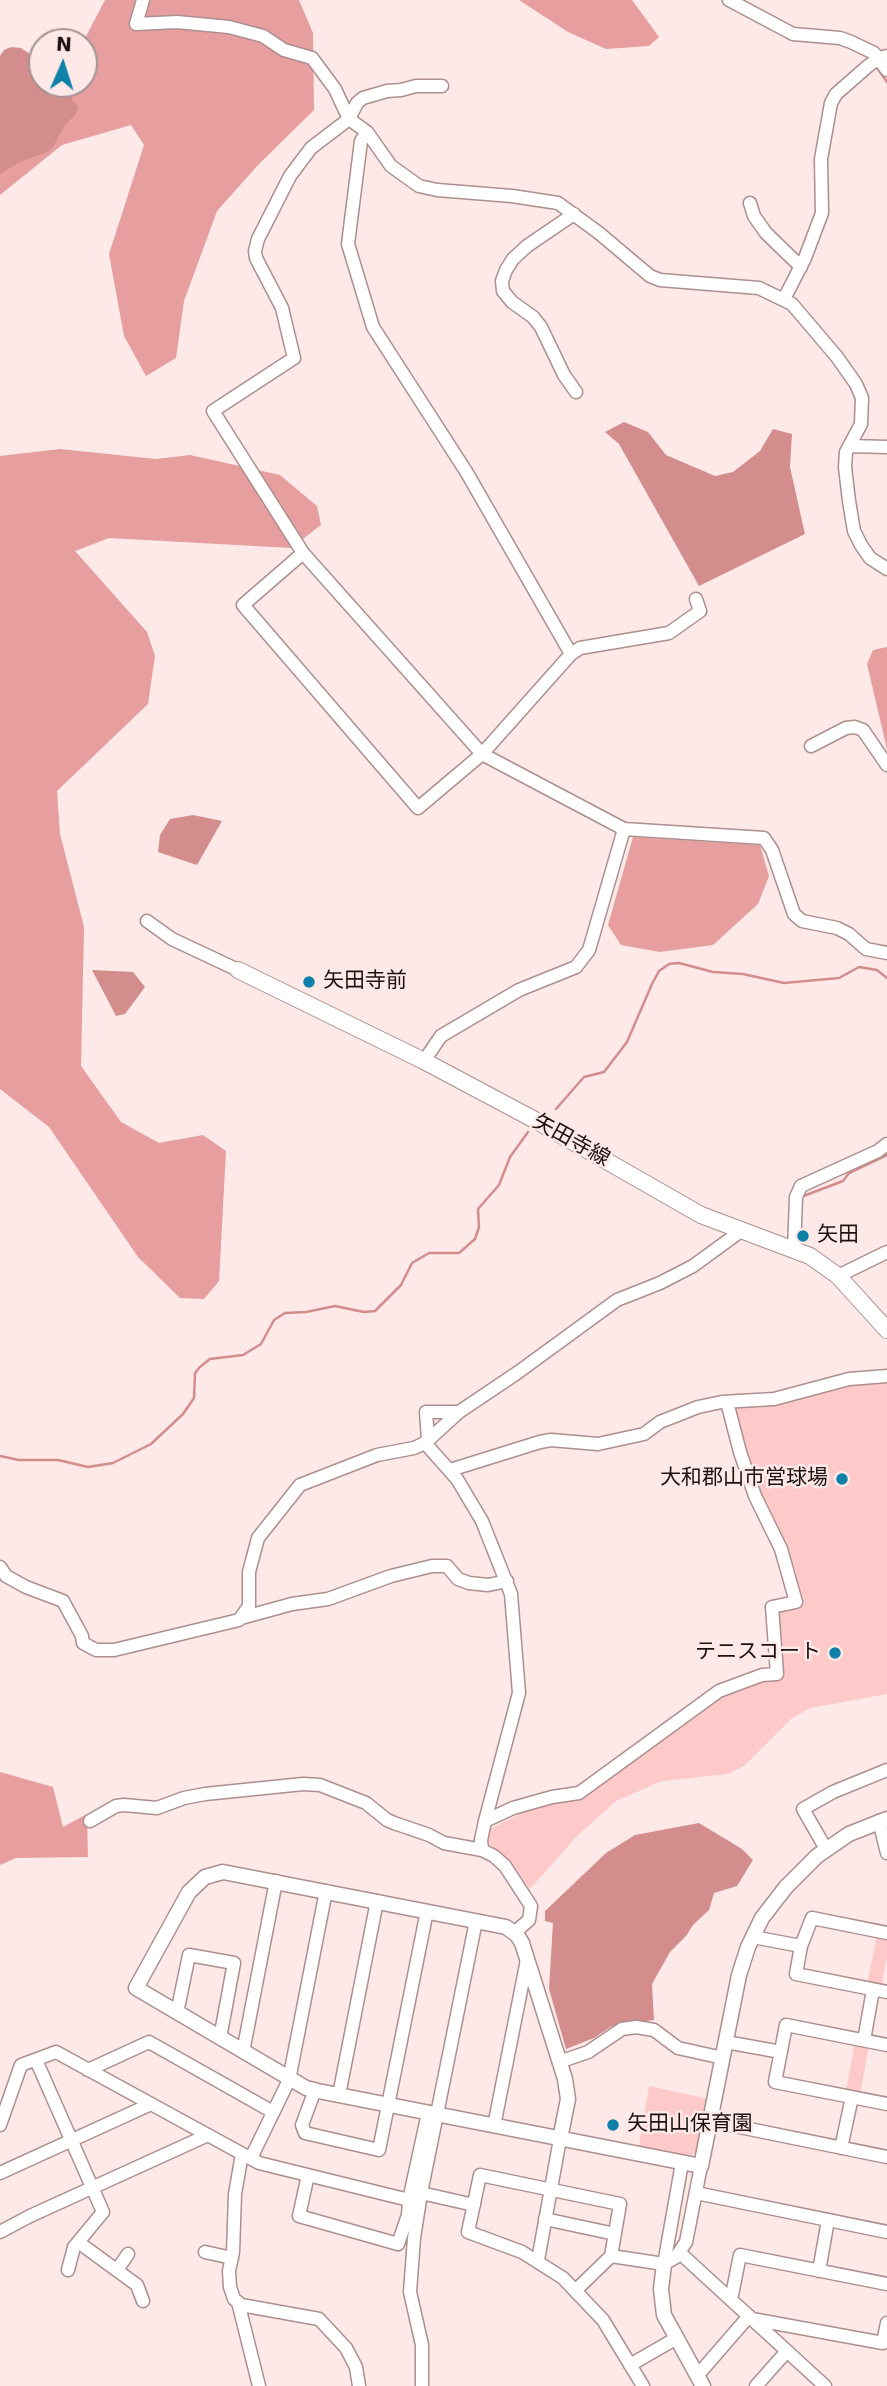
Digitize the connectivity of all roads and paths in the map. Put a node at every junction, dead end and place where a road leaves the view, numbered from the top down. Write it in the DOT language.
graph roads {
  1 [pos="143,0"];
  2 [pos="729,0"];
  3 [pos="883,57"];
  4 [pos="887,70"];
  5 [pos="442,86"];
  6 [pos="349,119"];
  7 [pos="367,132"];
  8 [pos="750,203"];
  9 [pos="574,214"];
  10 [pos="801,267"];
  11 [pos="784,299"];
  12 [pos="576,392"];
  13 [pos="849,446"];
  14 [pos="887,447"];
  15 [pos="303,553"];
  16 [pos="887,569"];
  17 [pos="696,599"];
  18 [pos="571,654"];
  19 [pos="811,746"];
  20 [pos="482,754"];
  21 [pos="887,765"];
  22 [pos="624,829"];
  23 [pos="147,921"];
  24 [pos="887,953"];
  25 [pos="239,970"];
  26 [pos="424,1061"];
  27 [pos="887,1144"];
  28 [pos="741,1231"];
  29 [pos="794,1250"];
  30 [pos="887,1252"];
  31 [pos="838,1276"];
  32 [pos="887,1330"];
  33 [pos="887,1376"];
  34 [pos="727,1402"];
  35 [pos="459,1412"];
  36 [pos="426,1441"];
  37 [pos="450,1470"];
  38 [pos="0,1567"];
  39 [pos="508,1581"];
  40 [pos="242,1618"];
  41 [pos="887,1770"];
  42 [pos="883,1820"];
  43 [pos="90,1821"];
  44 [pos="485,1821"];
  45 [pos="826,1849"];
  46 [pos="482,1850"];
  47 [pos="887,1853"];
  48 [pos="276,1881"];
  49 [pos="326,1891"];
  50 [pos="377,1901"];
  51 [pos="427,1911"];
  52 [pos="476,1921"];
  53 [pos="887,1931"];
  54 [pos="514,1933"];
  55 [pos="753,1937"];
  56 [pos="801,1946"];
  57 [pos="527,1960"];
  58 [pos="873,1990"];
  59 [pos="887,1992"];
  60 [pos="177,2013"];
  61 [pos="220,2038"];
  62 [pos="864,2040"];
  63 [pos="726,2042"];
  64 [pos="887,2045"];
  65 [pos="243,2052"];
  66 [pos="781,2052"];
  67 [pos="723,2057"];
  68 [pos="36,2060"];
  69 [pos="559,2062"];
  70 [pos="88,2070"];
  71 [pos="289,2080"];
  72 [pos="315,2090"];
  73 [pos="339,2095"];
  74 [pos="852,2097"];
  75 [pos="151,2104"];
  76 [pos="887,2104"];
  77 [pos="389,2105"];
  78 [pos="274,2112"];
  79 [pos="433,2114"];
  80 [pos="710,2121"];
  81 [pos="0,2125"];
  82 [pos="494,2126"];
  83 [pos="208,2135"];
  84 [pos="560,2138"];
  85 [pos="71,2140"];
  86 [pos="841,2148"];
  87 [pos="247,2156"];
  88 [pos="887,2157"];
  89 [pos="682,2163"];
  90 [pos="701,2166"];
  91 [pos="0,2173"];
  92 [pos="308,2175"];
  93 [pos="92,2187"];
  94 [pos="551,2189"];
  95 [pos="421,2193"];
  96 [pos="695,2193"];
  97 [pos="409,2200"];
  98 [pos="474,2205"];
  99 [pos="545,2219"];
  100 [pos="828,2220"];
  101 [pos="0,2232"];
  102 [pos="887,2232"];
  103 [pos="615,2234"];
  104 [pos="78,2242"];
  105 [pos="205,2252"];
  106 [pos="128,2253"];
  107 [pos="680,2253"];
  108 [pos="611,2256"];
  109 [pos="232,2258"];
  110 [pos="538,2260"];
  111 [pos="664,2264"];
  112 [pos="68,2270"];
  113 [pos="117,2270"];
  114 [pos="818,2270"];
  115 [pos="887,2284"];
  116 [pos="576,2290"];
  117 [pos="731,2300"];
  118 [pos="143,2301"];
  119 [pos="238,2302"];
  120 [pos="750,2317"];
  121 [pos="887,2323"];
  122 [pos="676,2339"];
  123 [pos="787,2351"];
  124 [pos="630,2365"];
  125 [pos="700,2381"];
  126 [pos="259,2386"];
  127 [pos="359,2386"];
  128 [pos="422,2386"];
  129 [pos="643,2386"];
  130 [pos="756,2386"];
  131 [pos="825,2386"];
  1 -- 6 [label="street"];
  2 -- 3 [label="street"];
  3 -- 4 [label="street"];
  3 -- 10 [label="street"];
  5 -- 6 [label="street"];
  6 -- 7 [label="street"];
  6 -- 15 [label="street"];
  7 -- 9 [label="street"];
  7 -- 18 [label="street"];
  8 -- 10 [label="street"];
  9 -- 11 [label="street"];
  9 -- 12 [label="street"];
  10 -- 11 [label="street"];
  11 -- 13 [label="street"];
  13 -- 14 [label="street"];
  13 -- 16 [label="street"];
  15 -- 20 [label="street"];
  15 -- 20 [label="street"];
  17 -- 18 [label="street"];
  18 -- 20 [label="street"];
  19 -- 21 [label="street"];
  20 -- 22 [label="street"];
  22 -- 24 [label="street"];
  22 -- 26 [label="street"];
  23 -- 25 [label="street"];
  25 -- 26 [label="main road, 矢田寺線"];
  26 -- 28 [label="main road, 矢田寺線"];
  27 -- 29 [label="street"];
  28 -- 29 [label="main road, 矢田寺線"];
  28 -- 35 [label="street"];
  29 -- 31 [label="main road, 矢田寺線"];
  30 -- 31 [label="street"];
  31 -- 32 [label="main road, 矢田寺線"];
  33 -- 34 [label="street"];
  34 -- 37 [label="street"];
  34 -- 44 [label="street"];
  35 -- 36 [label="street"];
  35 -- 36 [label="street"];
  36 -- 37 [label="street"];
  36 -- 40 [label="street"];
  37 -- 39 [label="street"];
  38 -- 40 [label="street"];
  39 -- 40 [label="street"];
  39 -- 44 [label="street"];
  41 -- 45 [label="street"];
  42 -- 45 [label="street"];
  42 -- 47 [label="street"];
  43 -- 46 [label="street"];
  44 -- 46 [label="street"];
  45 -- 55 [label="street"];
  46 -- 54 [label="street"];
  48 -- 49 [label="street"];
  48 -- 60 [label="street"];
  48 -- 65 [label="street"];
  49 -- 50 [label="street"];
  49 -- 71 [label="street"];
  50 -- 51 [label="street"];
  50 -- 73 [label="street"];
  51 -- 52 [label="street"];
  51 -- 77 [label="street"];
  52 -- 54 [label="street"];
  52 -- 79 [label="street"];
  53 -- 56 [label="street"];
  54 -- 57 [label="street"];
  55 -- 56 [label="street"];
  55 -- 63 [label="street"];
  56 -- 58 [label="street"];
  57 -- 69 [label="street"];
  57 -- 82 [label="street"];
  58 -- 59 [label="street"];
  58 -- 62 [label="street"];
  60 -- 61 [label="street"];
  60 -- 61 [label="street"];
  61 -- 65 [label="street"];
  62 -- 64 [label="street"];
  62 -- 66 [label="street"];
  63 -- 66 [label="street"];
  63 -- 67 [label="street"];
  65 -- 71 [label="street"];
  66 -- 74 [label="street"];
  67 -- 69 [label="street"];
  67 -- 80 [label="street"];
  68 -- 70 [label="street"];
  68 -- 81 [label="street"];
  68 -- 85 [label="street"];
  69 -- 84 [label="street"];
  70 -- 75 [label="street"];
  70 -- 78 [label="street"];
  71 -- 72 [label="street"];
  71 -- 78 [label="street"];
  72 -- 73 [label="street"];
  72 -- 77 [label="street"];
  73 -- 77 [label="street"];
  74 -- 76 [label="street"];
  74 -- 86 [label="street"];
  75 -- 83 [label="street"];
  75 -- 85 [label="street"];
  77 -- 79 [label="street"];
  78 -- 87 [label="street"];
  79 -- 82 [label="street"];
  79 -- 95 [label="street"];
  79 -- 97 [label="street"];
  80 -- 86 [label="street"];
  80 -- 90 [label="street"];
  82 -- 84 [label="street"];
  83 -- 87 [label="street"];
  83 -- 93 [label="street"];
  84 -- 89 [label="street"];
  84 -- 94 [label="street"];
  85 -- 91 [label="street"];
  85 -- 93 [label="street"];
  86 -- 88 [label="street"];
  87 -- 92 [label="street"];
  87 -- 109 [label="street"];
  89 -- 90 [label="street"];
  89 -- 111 [label="street"];
  90 -- 96 [label="street"];
  92 -- 97 [label="street"];
  92 -- 97 [label="street"];
  93 -- 101 [label="street"];
  93 -- 104 [label="street"];
  94 -- 98 [label="street"];
  94 -- 99 [label="street"];
  94 -- 103 [label="street"];
  95 -- 98 [label="street"];
  95 -- 128 [label="street"];
  96 -- 100 [label="street"];
  96 -- 107 [label="street"];
  98 -- 110 [label="street"];
  99 -- 103 [label="street"];
  99 -- 110 [label="street"];
  100 -- 102 [label="street"];
  100 -- 114 [label="street"];
  103 -- 108 [label="street"];
  104 -- 112 [label="street"];
  104 -- 113 [label="street"];
  105 -- 109 [label="street"];
  106 -- 113 [label="street"];
  107 -- 111 [label="street"];
  107 -- 117 [label="street"];
  108 -- 111 [label="street"];
  108 -- 116 [label="street"];
  109 -- 119 [label="street"];
  110 -- 116 [label="street"];
  111 -- 122 [label="street"];
  113 -- 118 [label="street"];
  114 -- 115 [label="street"];
  114 -- 117 [label="street"];
  116 -- 124 [label="street"];
  117 -- 120 [label="street"];
  119 -- 126 [label="street"];
  119 -- 127 [label="street"];
  120 -- 121 [label="street"];
  120 -- 123 [label="street"];
  120 -- 125 [label="street"];
  122 -- 124 [label="street"];
  122 -- 125 [label="street"];
  123 -- 130 [label="street"];
  123 -- 131 [label="street"];
  124 -- 129 [label="street"];
}
